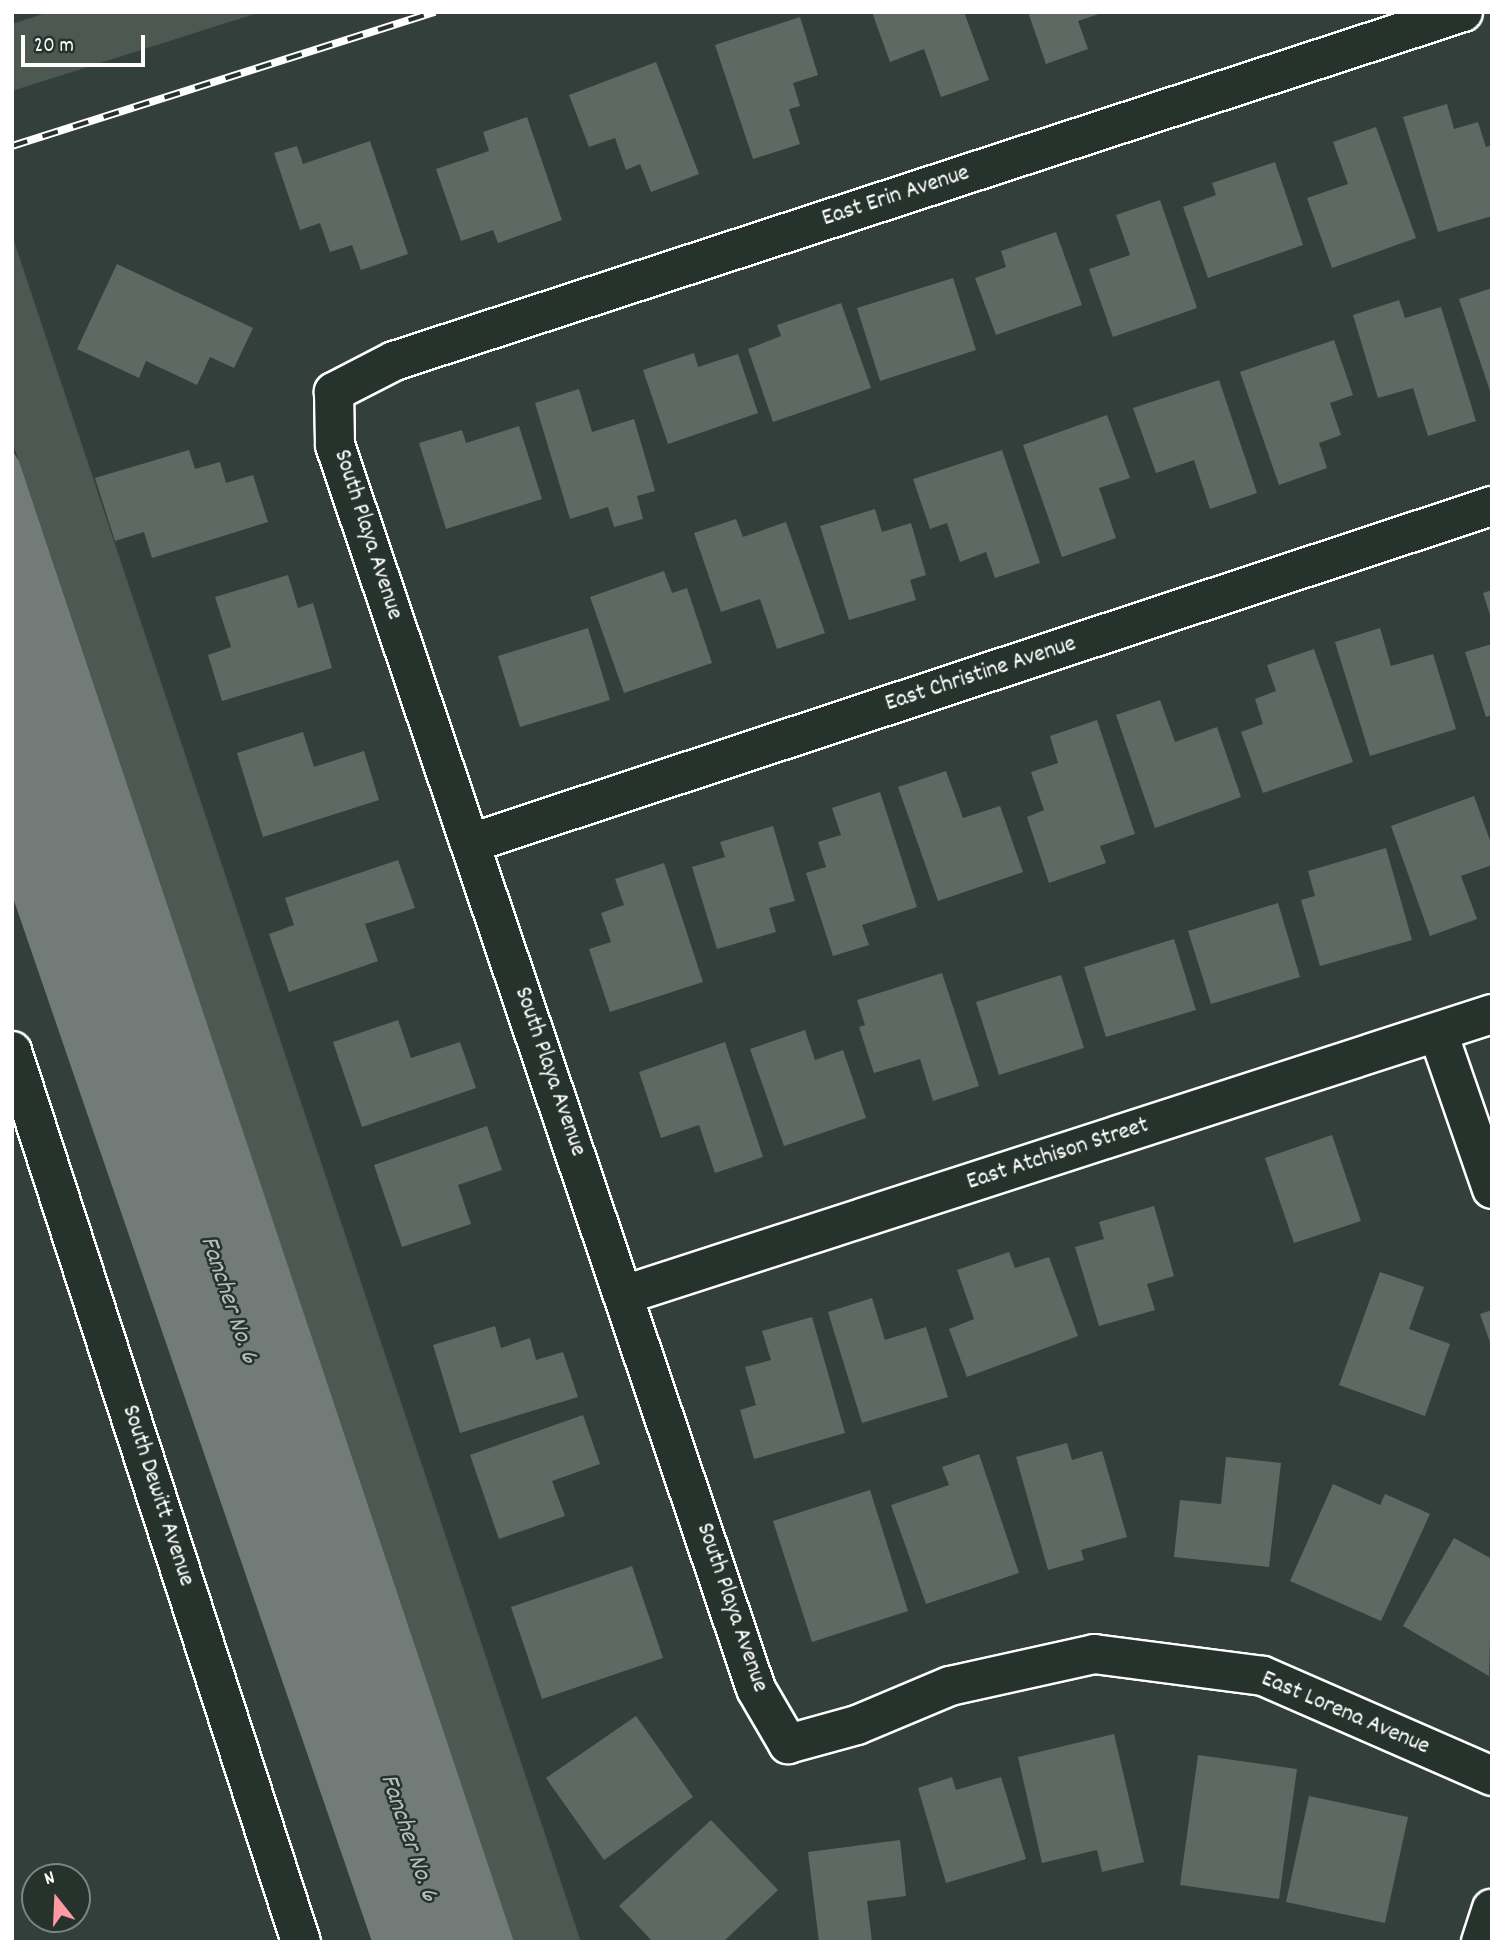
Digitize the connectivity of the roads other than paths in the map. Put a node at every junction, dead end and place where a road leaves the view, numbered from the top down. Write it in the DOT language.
graph roads {
  1 [pos="1463,12"];
  2 [pos="334,392"];
  3 [pos="1492,506"];
  4 [pos="471,844"];
  5 [pos="1492,1014"];
  6 [pos="1438,1032"];
  7 [pos="12,1051"];
  8 [pos="1492,1189"];
  9 [pos="624,1295"];
  10 [pos="788,1744"];
  11 [pos="1492,1776"];
  12 [pos="1492,1909"];
  13 [pos="301,1942"];
  14 [pos="1481,1942"];
  1 -- 2 [label="street, East Erin Avenue"];
  2 -- 4 [label="street, South Playa Avenue"];
  3 -- 4 [label="street, East Christine Avenue"];
  4 -- 9 [label="street, South Playa Avenue"];
  5 -- 6 [label="street, East Atchison Street"];
  6 -- 8 [label="street"];
  6 -- 9 [label="street, East Atchison Street"];
  7 -- 13 [label="street, South Dewitt Avenue"];
  9 -- 10 [label="street, South Playa Avenue"];
  10 -- 11 [label="street, East Lorena Avenue"];
  12 -- 14 [label="street"];
}
